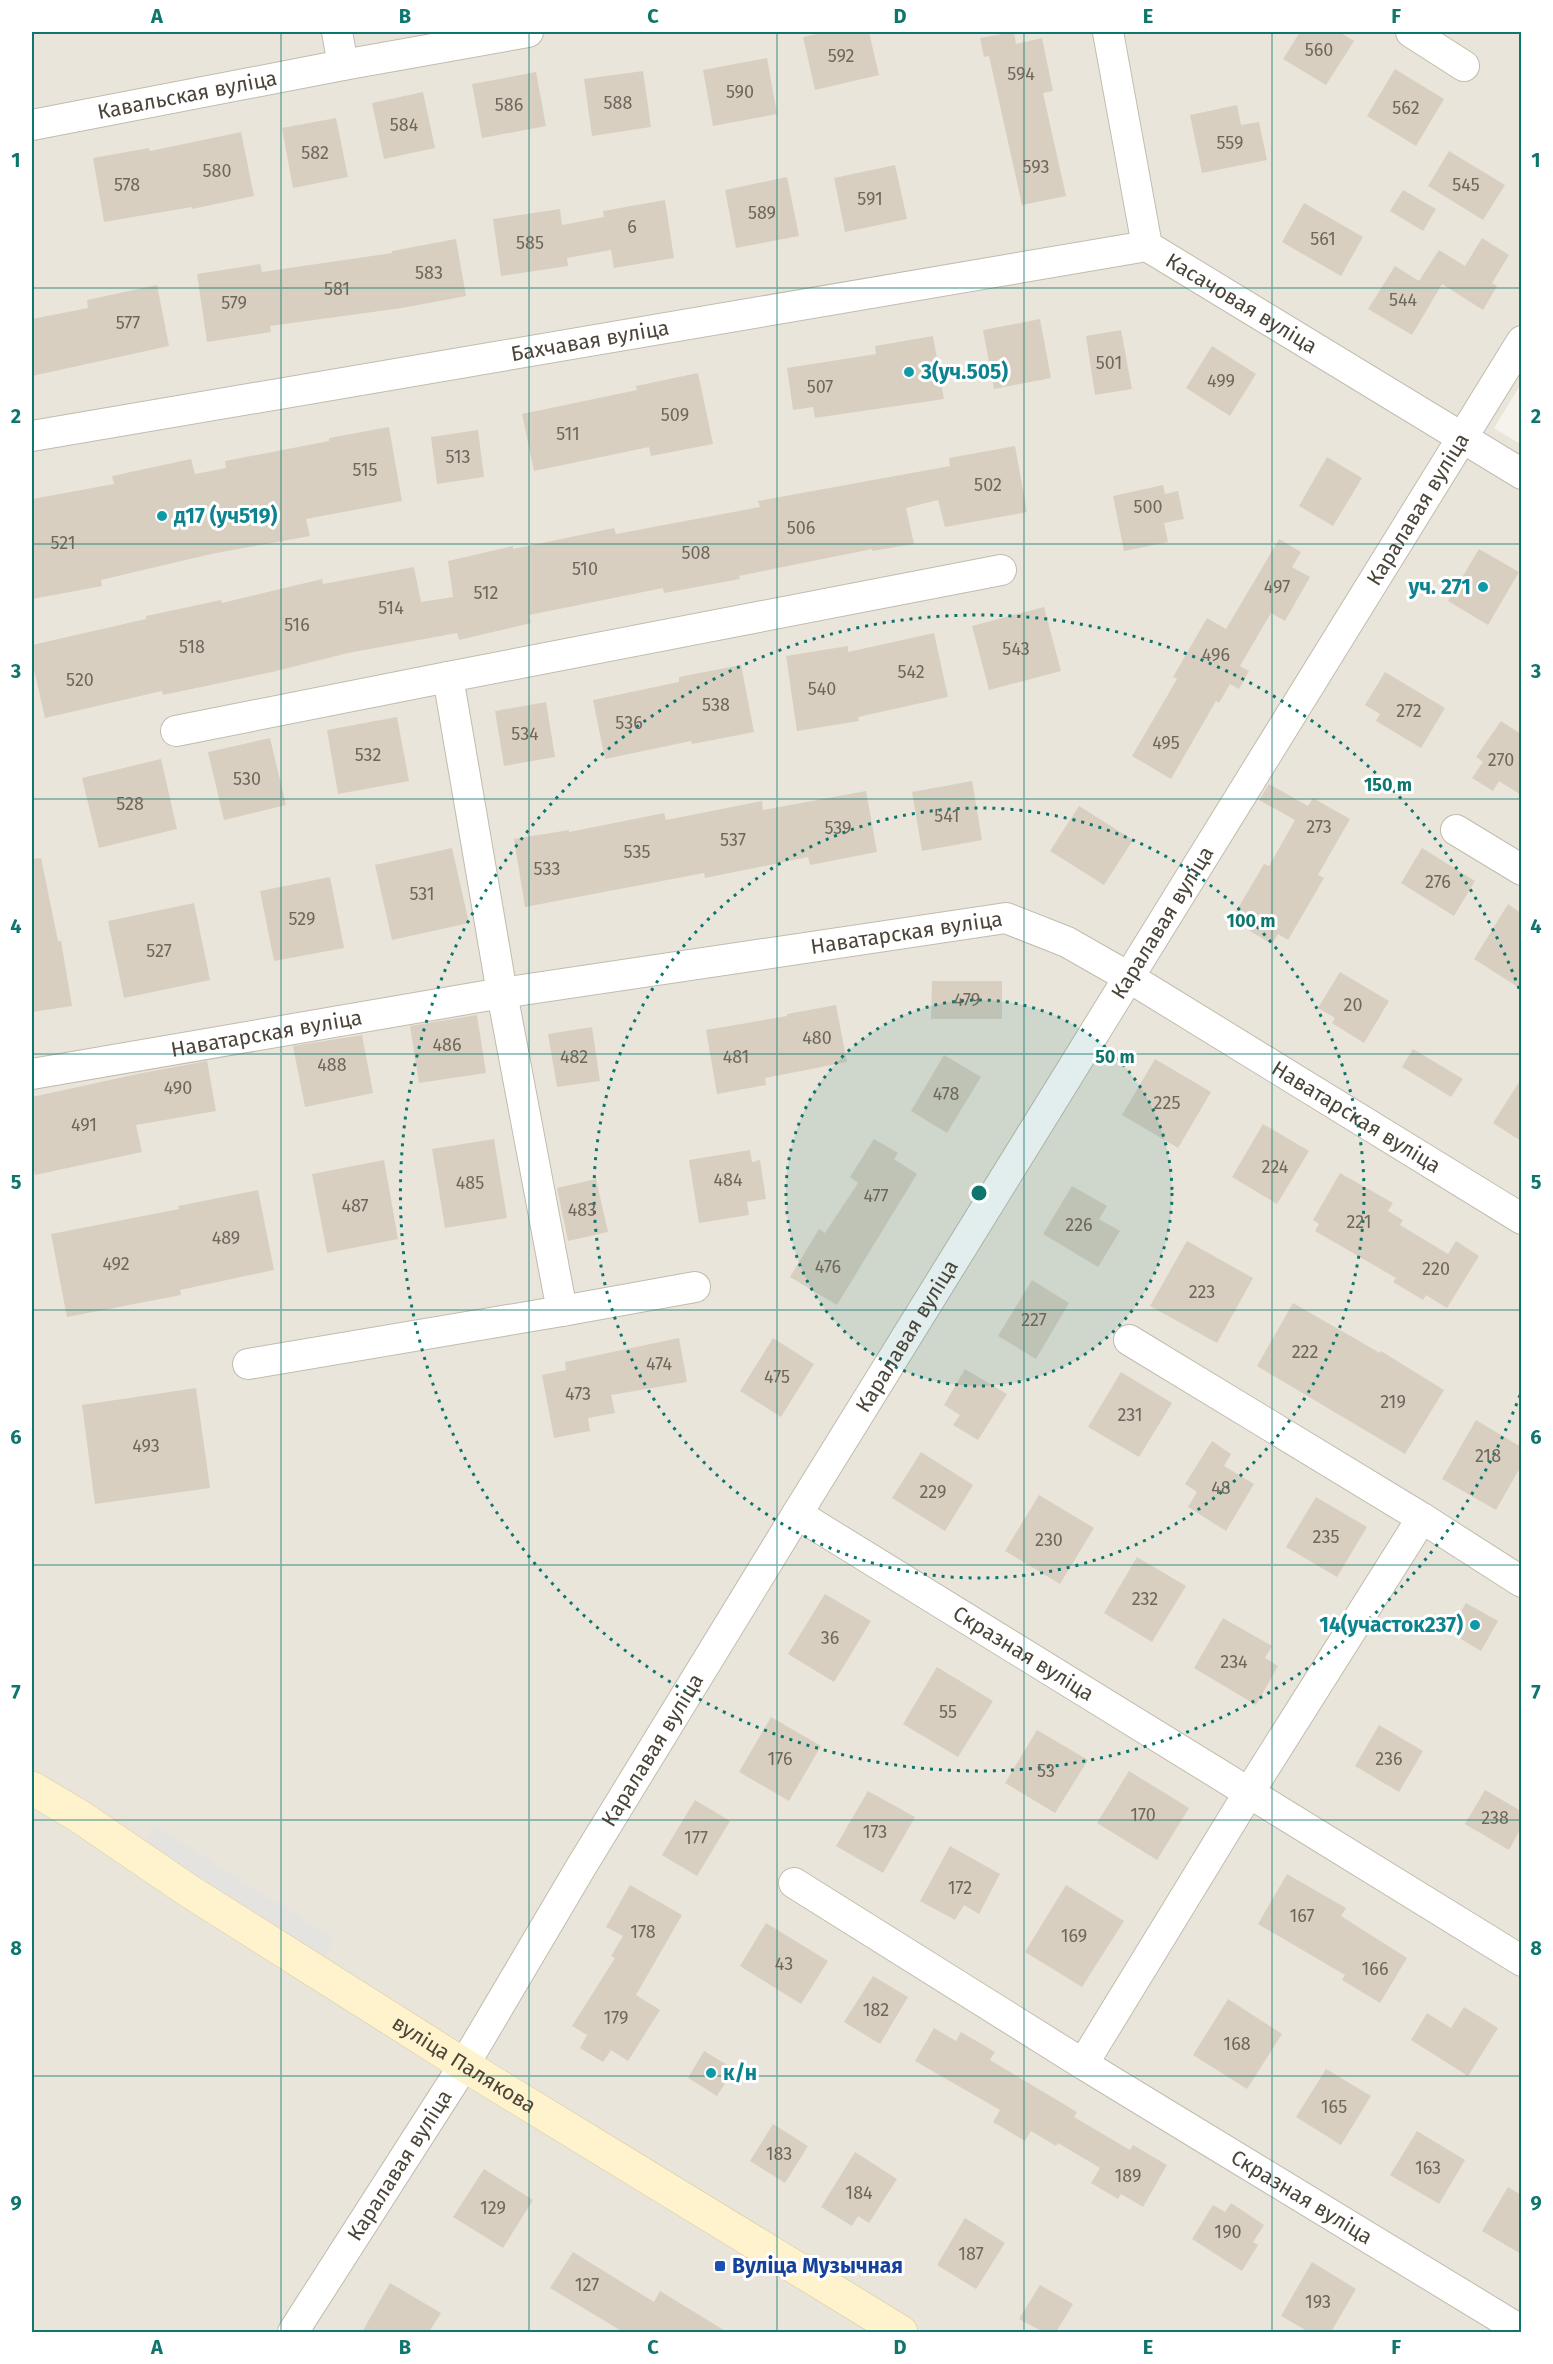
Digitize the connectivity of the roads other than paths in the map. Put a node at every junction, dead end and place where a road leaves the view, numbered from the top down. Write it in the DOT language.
graph roads {
  1 [pos="337,32"];
  2 [pos="528,32"];
  3 [pos="1108,32"];
  4 [pos="1411,32"];
  5 [pos="343,65"];
  6 [pos="1464,66"];
  7 [pos="32,124"];
  8 [pos="1147,246"];
  9 [pos="1521,341"];
  10 [pos="32,436"];
  11 [pos="1463,438"];
  12 [pos="1521,474"];
  13 [pos="1001,570"];
  14 [pos="448,677"];
  15 [pos="176,731"];
  16 [pos="1456,830"];
  17 [pos="1521,870"];
  18 [pos="1130,978"];
  19 [pos="502,993"];
  20 [pos="32,1074"];
  21 [pos="1521,1219"];
  22 [pos="696,1287"];
  23 [pos="562,1311"];
  24 [pos="1129,1340"];
  25 [pos="248,1364"];
  26 [pos="797,1514"];
  27 [pos="1422,1518"];
  28 [pos="1521,1582"];
  29 [pos="32,1788"];
  30 [pos="1248,1794"];
  31 [pos="794,1883"];
  32 [pos="1521,1961"];
  33 [pos="1083,2064"];
  34 [pos="464,2065"];
  35 [pos="1521,2331"];
  36 [pos="293,2332"];
  37 [pos="901,2332"];
  1 -- 5 [label="street"];
  2 -- 5 [label="street, Кавальская вуліца"];
  3 -- 8 [label="street, Касачовая вуліца"];
  4 -- 6 [label="street"];
  5 -- 7 [label="street, Кавальская вуліца"];
  8 -- 10 [label="street, Бахчавая вуліца"];
  8 -- 11 [label="street, Касачовая вуліца"];
  9 -- 11 [label="street, Каралавая вуліца"];
  11 -- 12 [label="street, Касачовая вуліца"];
  11 -- 18 [label="street, Каралавая вуліца"];
  13 -- 14 [label="street"];
  14 -- 15 [label="street"];
  14 -- 19 [label="street"];
  16 -- 17 [label="street"];
  18 -- 19 [label="street, Наватарская вуліца"];
  18 -- 21 [label="street, Наватарская вуліца"];
  18 -- 26 [label="street, Каралавая вуліца"];
  19 -- 20 [label="street, Наватарская вуліца"];
  19 -- 23 [label="street"];
  22 -- 23 [label="street"];
  23 -- 25 [label="street"];
  24 -- 27 [label="street"];
  26 -- 30 [label="street, Скразная вуліца"];
  26 -- 34 [label="street, Каралавая вуліца"];
  27 -- 28 [label="street"];
  27 -- 30 [label="street"];
  29 -- 34 [label="street, вуліца Палякова"];
  30 -- 32 [label="street, Скразная вуліца"];
  30 -- 33 [label="street"];
  31 -- 33 [label="street, Скразная вуліца"];
  33 -- 35 [label="street, Скразная вуліца"];
  34 -- 36 [label="street, Каралавая вуліца"];
  34 -- 37 [label="street, вуліца Палякова"];
}
